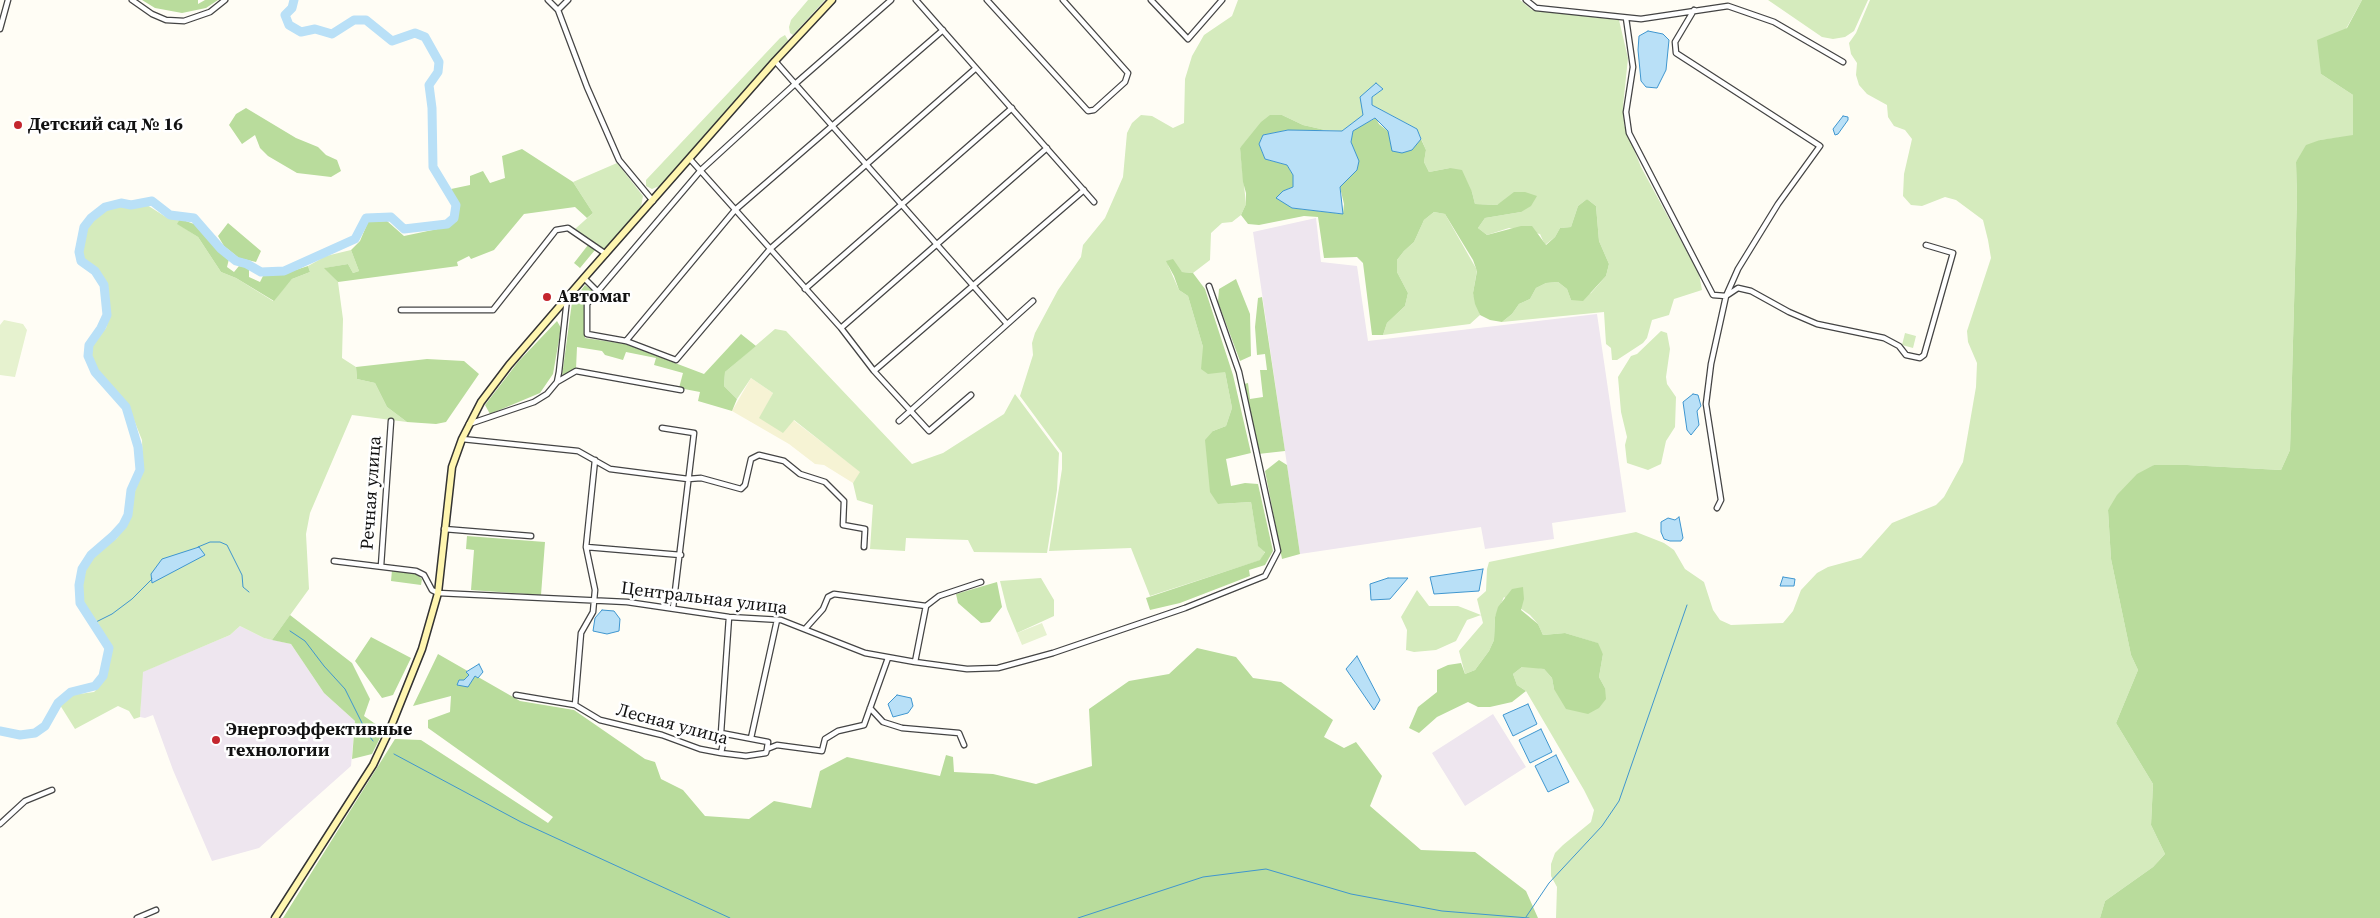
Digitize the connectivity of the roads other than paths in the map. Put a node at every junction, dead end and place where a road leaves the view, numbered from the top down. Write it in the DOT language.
graph roads {
  1 [pos="8,0"];
  2 [pos="132,0"];
  3 [pos="225,0"];
  4 [pos="548,0"];
  5 [pos="568,0"];
  6 [pos="832,0"];
  7 [pos="891,0"];
  8 [pos="916,0"];
  9 [pos="987,0"];
  10 [pos="1063,0"];
  11 [pos="1151,0"];
  12 [pos="1222,0"];
  13 [pos="1526,0"];
  14 [pos="558,10"];
  15 [pos="1694,10"];
  16 [pos="1626,18"];
  17 [pos="0,29"];
  18 [pos="943,30"];
  19 [pos="775,61"];
  20 [pos="1842,62"];
  21 [pos="976,68"];
  22 [pos="795,84"];
  23 [pos="1012,108"];
  24 [pos="833,127"];
  25 [pos="1047,148"];
  26 [pos="690,159"];
  27 [pos="867,165"];
  28 [pos="701,170"];
  29 [pos="1084,190"];
  30 [pos="654,201"];
  31 [pos="1094,202"];
  32 [pos="902,204"];
  33 [pos="735,210"];
  34 [pos="938,245"];
  35 [pos="1926,245"];
  36 [pos="770,249"];
  37 [pos="606,254"];
  38 [pos="584,278"];
  39 [pos="972,284"];
  40 [pos="1209,286"];
  41 [pos="805,289"];
  42 [pos="597,291"];
  43 [pos="1726,296"];
  44 [pos="568,299"];
  45 [pos="1033,301"];
  46 [pos="401,310"];
  47 [pos="1007,324"];
  48 [pos="841,328"];
  49 [pos="626,341"];
  50 [pos="874,371"];
  51 [pos="556,382"];
  52 [pos="681,390"];
  53 [pos="971,395"];
  54 [pos="910,410"];
  55 [pos="391,421"];
  56 [pos="898,421"];
  57 [pos="469,424"];
  58 [pos="662,428"];
  59 [pos="462,440"];
  60 [pos="595,460"];
  61 [pos="688,479"];
  62 [pos="1717,508"];
  63 [pos="444,528"];
  64 [pos="531,536"];
  65 [pos="864,547"];
  66 [pos="586,548"];
  67 [pos="681,555"];
  68 [pos="334,561"];
  69 [pos="381,566"];
  70 [pos="981,582"];
  71 [pos="438,593"];
  72 [pos="594,601"];
  73 [pos="926,606"];
  74 [pos="673,608"];
  75 [pos="729,617"];
  76 [pos="777,620"];
  77 [pos="804,629"];
  78 [pos="888,658"];
  79 [pos="915,662"];
  80 [pos="516,695"];
  81 [pos="575,705"];
  82 [pos="870,708"];
  83 [pos="726,734"];
  84 [pos="750,738"];
  85 [pos="964,745"];
  86 [pos="767,749"];
  87 [pos="721,753"];
  88 [pos="52,790"];
  89 [pos="0,824"];
  90 [pos="156,910"];
  91 [pos="138,918"];
  92 [pos="275,918"];
  1 -- 17 [label="street"];
  2 -- 3 [label="street"];
  4 -- 14 [label="street"];
  5 -- 14 [label="street"];
  6 -- 19 [label="main road"];
  7 -- 22 [label="street"];
  8 -- 18 [label="street"];
  9 -- 10 [label="street"];
  11 -- 12 [label="street"];
  13 -- 16 [label="street"];
  14 -- 30 [label="street"];
  15 -- 16 [label="street"];
  15 -- 20 [label="street"];
  15 -- 43 [label="street"];
  16 -- 43 [label="street"];
  18 -- 21 [label="street"];
  18 -- 24 [label="street"];
  19 -- 22 [label="street"];
  19 -- 26 [label="main road"];
  21 -- 23 [label="street"];
  21 -- 27 [label="street"];
  22 -- 24 [label="street"];
  22 -- 28 [label="street"];
  23 -- 25 [label="street"];
  23 -- 32 [label="street"];
  24 -- 27 [label="street"];
  24 -- 33 [label="street"];
  25 -- 29 [label="street"];
  25 -- 34 [label="street"];
  26 -- 28 [label="street"];
  26 -- 30 [label="main road"];
  27 -- 32 [label="street"];
  27 -- 36 [label="street"];
  28 -- 33 [label="street"];
  28 -- 42 [label="street"];
  29 -- 31 [label="street"];
  29 -- 39 [label="street"];
  30 -- 37 [label="main road"];
  32 -- 34 [label="street"];
  32 -- 41 [label="street"];
  33 -- 36 [label="street"];
  33 -- 49 [label="street"];
  34 -- 39 [label="street"];
  34 -- 48 [label="street"];
  35 -- 43 [label="street"];
  36 -- 41 [label="street"];
  36 -- 49 [label="street"];
  37 -- 38 [label="main road"];
  37 -- 46 [label="street"];
  38 -- 42 [label="street"];
  38 -- 44 [label="main road"];
  39 -- 47 [label="street"];
  39 -- 50 [label="street"];
  40 -- 79 [label="street, Центральная улица"];
  41 -- 48 [label="street"];
  42 -- 49 [label="street"];
  43 -- 62 [label="street"];
  44 -- 51 [label="street"];
  44 -- 57 [label="main road"];
  45 -- 47 [label="street"];
  47 -- 54 [label="street"];
  48 -- 50 [label="street"];
  50 -- 54 [label="street"];
  51 -- 52 [label="street"];
  51 -- 57 [label="street"];
  53 -- 54 [label="street"];
  54 -- 56 [label="street"];
  55 -- 69 [label="street, Речная улица"];
  57 -- 59 [label="main road"];
  58 -- 61 [label="street"];
  59 -- 60 [label="street"];
  59 -- 63 [label="main road"];
  60 -- 61 [label="street"];
  60 -- 66 [label="street"];
  61 -- 65 [label="street"];
  61 -- 67 [label="street"];
  63 -- 64 [label="street"];
  63 -- 71 [label="main road"];
  66 -- 67 [label="street"];
  66 -- 72 [label="street"];
  67 -- 74 [label="street"];
  68 -- 69 [label="street"];
  69 -- 71 [label="street"];
  70 -- 73 [label="street"];
  71 -- 72 [label="street, Центральная улица"];
  71 -- 92 [label="main road"];
  72 -- 74 [label="street, Центральная улица"];
  72 -- 81 [label="street"];
  73 -- 77 [label="street"];
  73 -- 79 [label="street"];
  74 -- 75 [label="street, Центральная улица"];
  75 -- 76 [label="street, Центральная улица"];
  75 -- 83 [label="street"];
  76 -- 77 [label="street, Центральная улица"];
  76 -- 84 [label="street"];
  77 -- 78 [label="street, Центральная улица"];
  78 -- 79 [label="street, Центральная улица"];
  78 -- 82 [label="street"];
  80 -- 81 [label="street, Лесная улица"];
  81 -- 87 [label="street, Лесная улица"];
  82 -- 85 [label="street"];
  82 -- 86 [label="street, Лесная улица"];
  83 -- 84 [label="street"];
  83 -- 87 [label="street"];
  84 -- 86 [label="street"];
  86 -- 87 [label="street, Лесная улица"];
  88 -- 89 [label="street"];
  90 -- 91 [label="street"];
}
